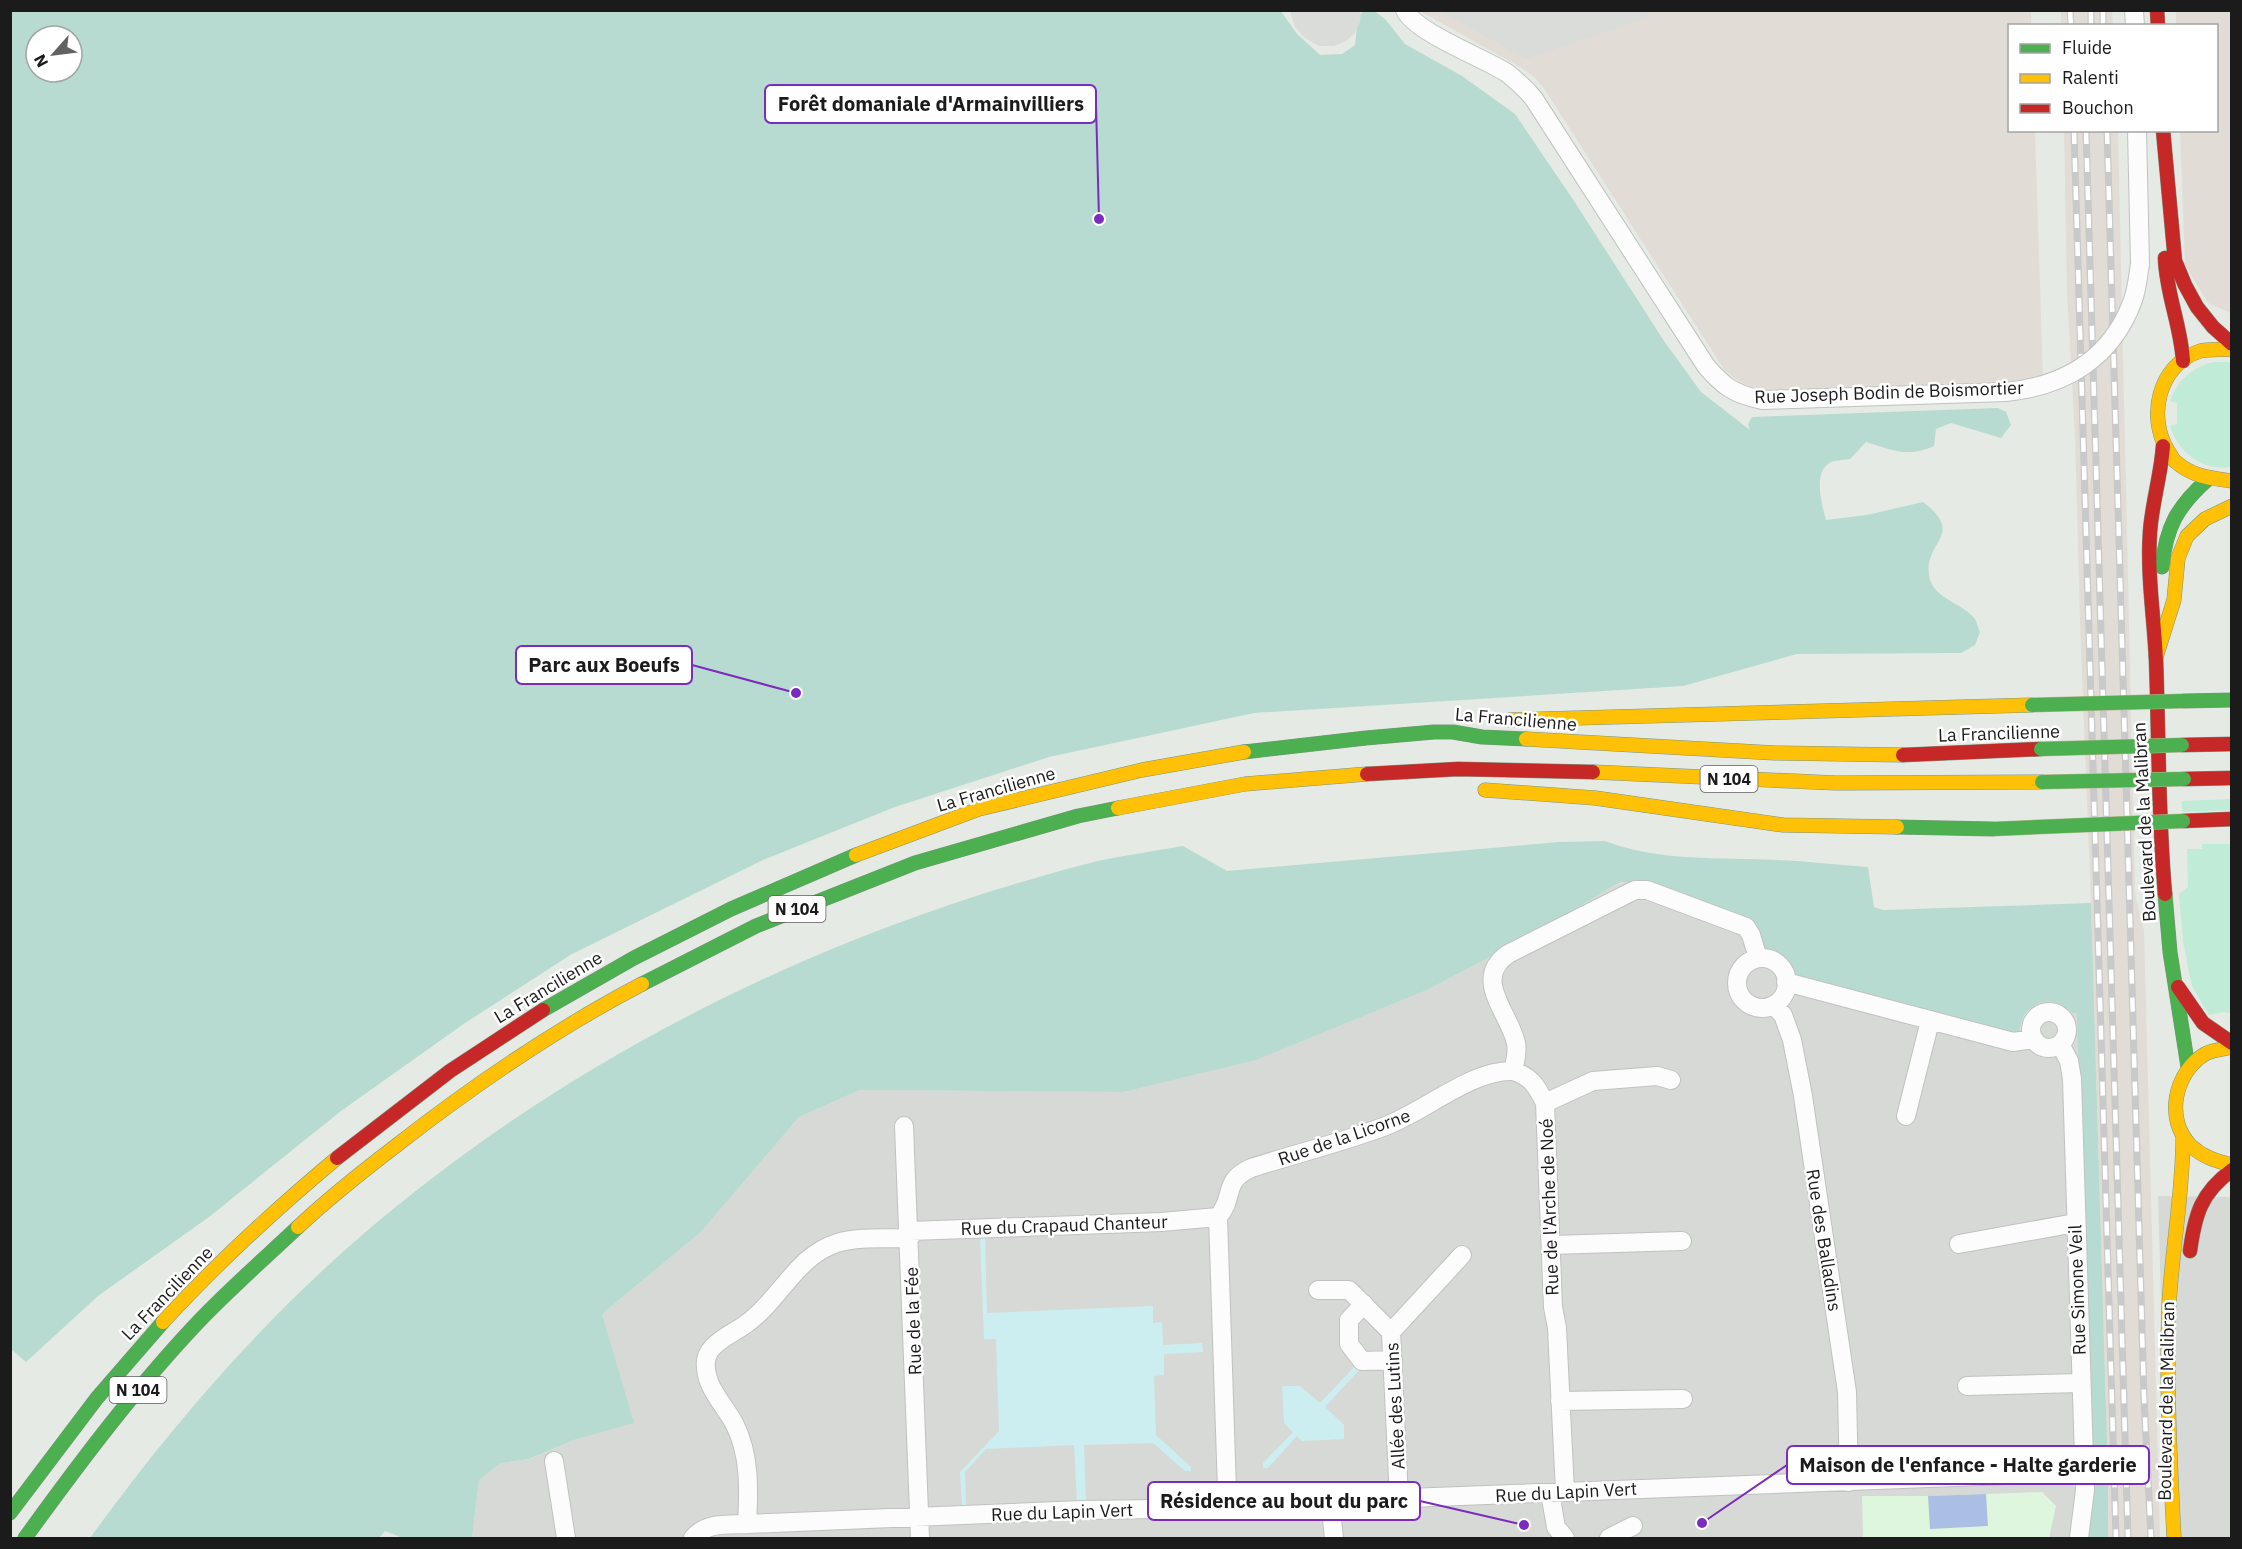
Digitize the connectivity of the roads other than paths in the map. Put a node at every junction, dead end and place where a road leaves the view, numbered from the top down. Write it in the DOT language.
graph roads {
  1 [pos="1405,10"];
  2 [pos="2137,132"];
  3 [pos="2163,132"];
  4 [pos="2166,177"];
  5 [pos="2232,344"];
  6 [pos="2232,349"];
  7 [pos="2182,361"];
  8 [pos="2163,446"];
  9 [pos="2207,480"];
  10 [pos="2232,481"];
  11 [pos="2232,506"];
  12 [pos="2156,657"];
  13 [pos="2232,700"];
  14 [pos="1461,730"];
  15 [pos="2232,744"];
  16 [pos="1415,770"];
  17 [pos="2232,778"];
  18 [pos="1437,787"];
  19 [pos="1471,789"];
  20 [pos="2232,819"];
  21 [pos="1758,958"];
  22 [pos="1786,982"];
  23 [pos="2176,984"];
  24 [pos="1773,1005"];
  25 [pos="1930,1021"];
  26 [pos="2034,1039"];
  27 [pos="2060,1044"];
  28 [pos="2232,1045"];
  29 [pos="2188,1067"];
  30 [pos="1513,1071"];
  31 [pos="1671,1080"];
  32 [pos="1545,1103"];
  33 [pos="1906,1116"];
  34 [pos="904,1126"];
  35 [pos="2183,1137"];
  36 [pos="2232,1165"];
  37 [pos="2232,1170"];
  38 [pos="1218,1217"];
  39 [pos="2075,1223"];
  40 [pos="910,1235"];
  41 [pos="1682,1240"];
  42 [pos="1551,1245"];
  43 [pos="1959,1245"];
  44 [pos="1462,1255"];
  45 [pos="2188,1266"];
  46 [pos="1318,1290"];
  47 [pos="1364,1304"];
  48 [pos="1391,1332"];
  49 [pos="1393,1359"];
  50 [pos="2182,1362"];
  51 [pos="2080,1383"];
  52 [pos="1967,1386"];
  53 [pos="1683,1399"];
  54 [pos="1560,1401"];
  55 [pos="554,1461"];
  56 [pos="2084,1472"];
  57 [pos="1849,1482"];
  58 [pos="1227,1491"];
  59 [pos="1557,1493"];
  60 [pos="1399,1499"];
  61 [pos="1330,1501"];
  62 [pos="1239,1508"];
  63 [pos="1217,1509"];
  64 [pos="10,1513"];
  65 [pos="920,1516"];
  66 [pos="747,1524"];
  67 [pos="1633,1526"];
  68 [pos="25,1539"];
  69 [pos="566,1539"];
  70 [pos="693,1539"];
  71 [pos="920,1539"];
  72 [pos="1334,1539"];
  73 [pos="1565,1539"];
  74 [pos="1609,1539"];
  75 [pos="2079,1539"];
  76 [pos="2174,1539"];
  77 [pos="2183,1539"];
  1 -- 2 [label="street, Rue Joseph Bodin de Boismortier, bridge"];
  3 -- 4 [label="main road"];
  4 -- 5 [label="main road"];
  4 -- 7 [label="main road"];
  6 -- 7 [label="main road"];
  7 -- 8 [label="main road"];
  8 -- 9 [label="main road"];
  8 -- 12 [label="main road, Boulevard de la Malibran"];
  9 -- 10 [label="main road"];
  9 -- 12 [label="main road, Boulevard de la Malibran"];
  11 -- 12 [label="main road"];
  12 -- 23 [label="main road, Boulevard de la Malibran"];
  13 -- 14 [label="main road, bridge"];
  14 -- 15 [label="main road, La Francilienne / N 104, bridge"];
  14 -- 64 [label="main road, La Francilienne / N 104"];
  16 -- 17 [label="main road, N 104, bridge"];
  16 -- 18 [label="main road"];
  16 -- 68 [label="main road, N 104"];
  19 -- 20 [label="main road, bridge"];
  21 -- 22 [label="street"];
  21 -- 24 [label="street"];
  21 -- 30 [label="street"];
  22 -- 24 [label="street"];
  22 -- 25 [label="street"];
  23 -- 28 [label="main road, Boulevard de la Malibran"];
  23 -- 29 [label="main road, Boulevard de la Malibran"];
  24 -- 57 [label="street, Rue des Balladins"];
  25 -- 26 [label="street"];
  25 -- 33 [label="street"];
  26 -- 27 [label="street"];
  26 -- 27 [label="street"];
  27 -- 39 [label="street, Rue Simone Veil"];
  28 -- 29 [label="main road"];
  29 -- 35 [label="main road"];
  30 -- 32 [label="street, Rue de l'Arche de Noé"];
  30 -- 38 [label="street, Rue de la Licorne"];
  31 -- 32 [label="street"];
  32 -- 42 [label="street, Rue de l'Arche de Noé"];
  34 -- 40 [label="street, Rue de la Fée"];
  35 -- 36 [label="main road"];
  35 -- 76 [label="main road, Boulevard de la Malibran"];
  37 -- 45 [label="main road"];
  38 -- 40 [label="street, Rue du Crapaud Chanteur"];
  38 -- 58 [label="street"];
  39 -- 43 [label="street"];
  39 -- 51 [label="street, Rue Simone Veil"];
  40 -- 65 [label="street, Rue de la Fée"];
  40 -- 66 [label="street, Rue du Crapaud Chanteur"];
  41 -- 42 [label="street"];
  42 -- 54 [label="street, Rue de l'Arche de Noé"];
  44 -- 48 [label="street"];
  46 -- 47 [label="street, Allée des Lutins"];
  47 -- 48 [label="street, Allée des Lutins"];
  47 -- 49 [label="street"];
  48 -- 49 [label="street, Allée des Lutins"];
  49 -- 60 [label="street, Allée des Lutins"];
  50 -- 77 [label="main road, Boulevard de la Malibran"];
  51 -- 52 [label="street"];
  51 -- 56 [label="street, Rue Simone Veil"];
  53 -- 54 [label="street"];
  54 -- 59 [label="street, Rue de l'Arche de Noé"];
  55 -- 69 [label="street"];
  56 -- 57 [label="street, Rue du Lapin Vert"];
  56 -- 75 [label="street, Rue Simone Veil"];
  57 -- 59 [label="street, Rue du Lapin Vert"];
  58 -- 62 [label="street"];
  58 -- 63 [label="street"];
  59 -- 60 [label="street, Rue du Lapin Vert"];
  59 -- 73 [label="street, Rue de l'Arche de Noé"];
  60 -- 61 [label="street, Rue du Lapin Vert"];
  61 -- 62 [label="street, Rue du Lapin Vert"];
  61 -- 72 [label="street"];
  62 -- 63 [label="street, Rue du Lapin Vert"];
  63 -- 65 [label="street, Rue du Lapin Vert"];
  65 -- 66 [label="street, Rue du Lapin Vert"];
  65 -- 71 [label="street, Rue de la Fée"];
  66 -- 70 [label="street, Rue du Lapin Vert"];
  67 -- 74 [label="street"];
}
